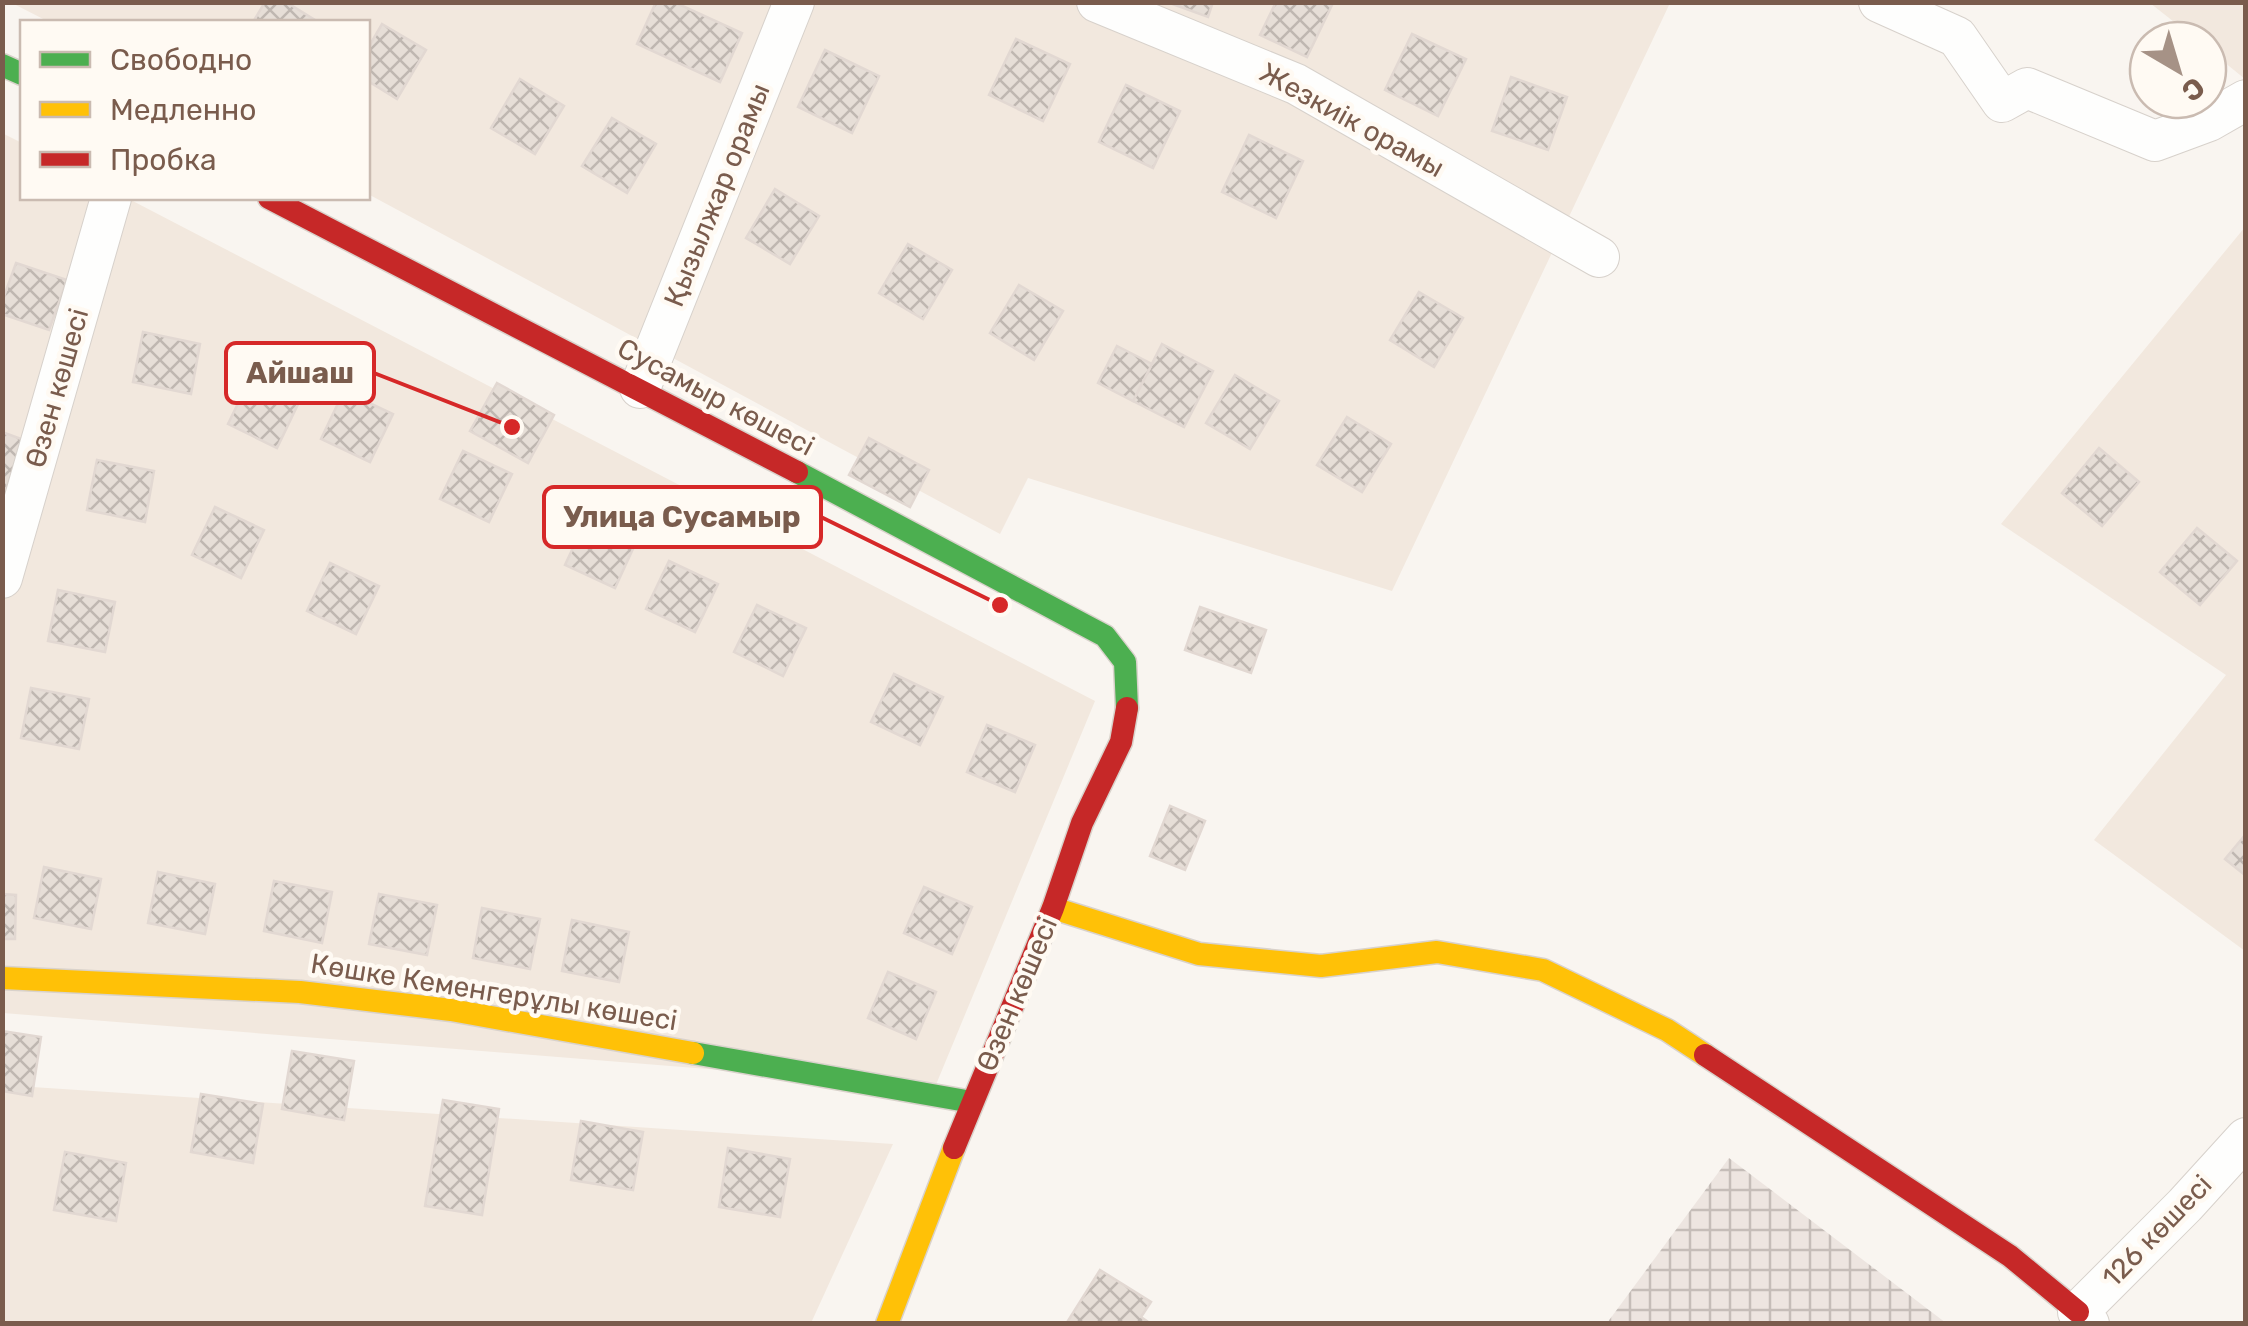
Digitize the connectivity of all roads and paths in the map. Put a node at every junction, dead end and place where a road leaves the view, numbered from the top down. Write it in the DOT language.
graph roads {
  1 [pos="794,2"];
  2 [pos="1097,2"];
  3 [pos="1879,2"];
  4 [pos="2246,100"];
  5 [pos="110,200"];
  6 [pos="273,200"];
  7 [pos="1599,257"];
  8 [pos="640,388"];
  9 [pos="2,578"];
  10 [pos="1125,662"];
  11 [pos="1053,908"];
  12 [pos="2,978"];
  13 [pos="972,1102"];
  14 [pos="2246,1138"];
  15 [pos="2084,1318"];
  16 [pos="887,1324"];
  1 -- 8 [label="street, Қызылжар орамы"];
  2 -- 7 [label="street, Жезкиік орамы"];
  3 -- 4 [label="street"];
  5 -- 9 [label="street, Өзен көшесі"];
  6 -- 8 [label="street, Сусамыр көшесі"];
  8 -- 10 [label="street, Сусамыр көшесі"];
  10 -- 11 [label="street, Өзен көшесі"];
  11 -- 13 [label="street, Өзен көшесі"];
  11 -- 15 [label="street"];
  12 -- 13 [label="street, Көшке Кеменгерұлы көшесі"];
  13 -- 16 [label="street, Өзен көшесі"];
  14 -- 15 [label="street, 126 көшесі"];
}
